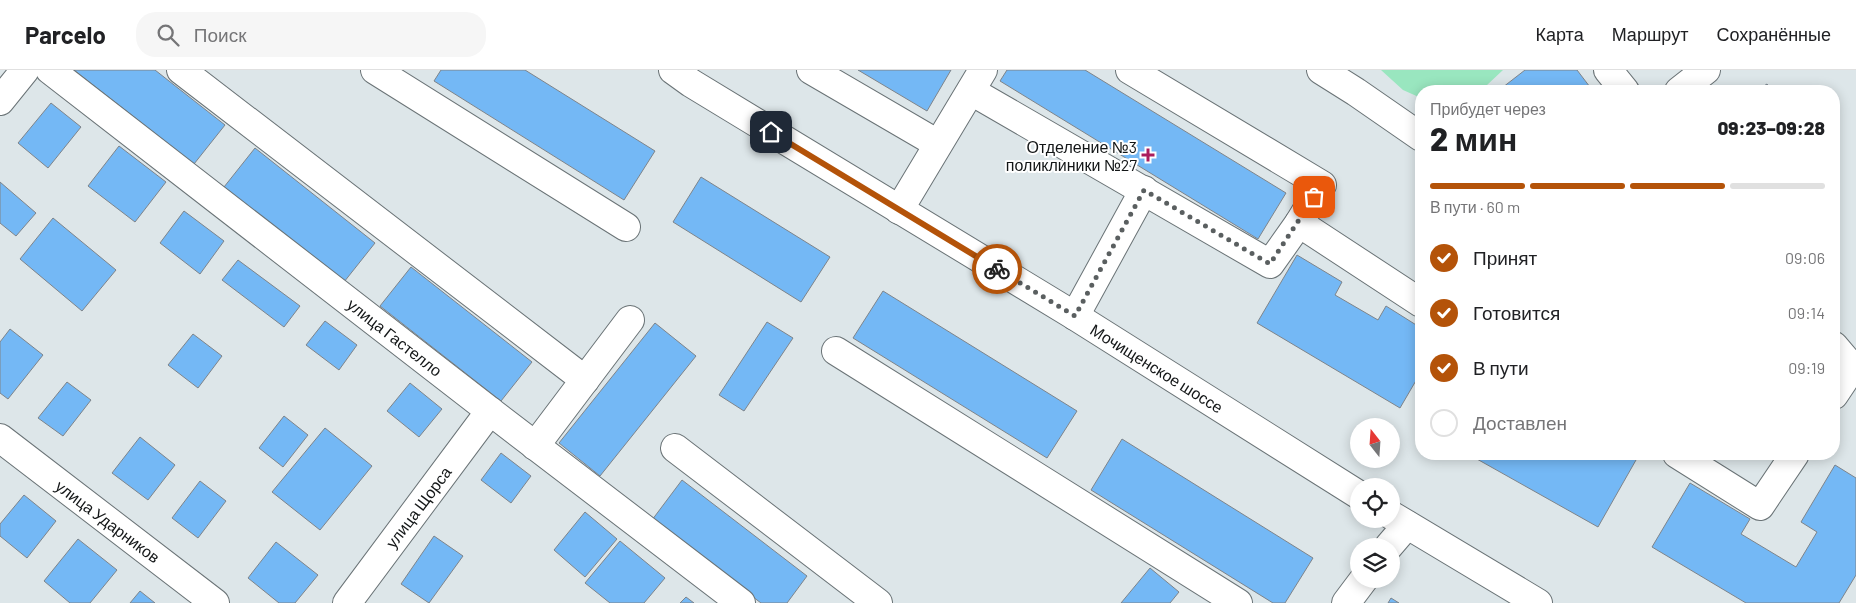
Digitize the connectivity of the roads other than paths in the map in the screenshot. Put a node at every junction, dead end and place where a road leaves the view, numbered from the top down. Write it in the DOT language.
graph roads {
  1 [pos="25,70"];
  2 [pos="50,70"];
  3 [pos="181,70"];
  4 [pos="375,70"];
  5 [pos="673,70"];
  6 [pos="812,70"];
  7 [pos="1130,70"];
  8 [pos="1320,70"];
  9 [pos="1608,70"];
  10 [pos="1706,70"];
  11 [pos="977,81"];
  12 [pos="1620,85"];
  13 [pos="1686,85"];
  14 [pos="0,101"];
  15 [pos="1415,133"];
  16 [pos="938,144"];
  17 [pos="1144,190"];
  18 [pos="900,210"];
  19 [pos="1299,223"];
  20 [pos="626,227"];
  21 [pos="1415,299"];
  22 [pos="1075,316"];
  23 [pos="630,320"];
  24 [pos="836,351"];
  25 [pos="1840,352"];
  26 [pos="1855,368"];
  27 [pos="586,380"];
  28 [pos="1840,388"];
  29 [pos="490,411"];
  30 [pos="0,438"];
  31 [pos="536,446"];
  32 [pos="675,448"];
  33 [pos="1687,460"];
  34 [pos="1791,460"];
  35 [pos="1350,489"];
  36 [pos="1400,521"];
  37 [pos="1357,588"];
  38 [pos="215,603"];
  39 [pos="347,603"];
  40 [pos="741,603"];
  41 [pos="878,603"];
  42 [pos="1238,603"];
  43 [pos="1346,603"];
  44 [pos="1538,603"];
  1 -- 14 [label="street"];
  2 -- 29 [label="street, улица Гастелло"];
  3 -- 27 [label="street"];
  4 -- 20 [label="street"];
  5 -- 18 [label="street, Мочищенское шоссе"];
  6 -- 16 [label="street"];
  7 -- 19 [label="street"];
  8 -- 15 [label="street"];
  9 -- 12 [label="street"];
  10 -- 13 [label="street"];
  11 -- 16 [label="street"];
  11 -- 17 [label="street"];
  16 -- 18 [label="street"];
  17 -- 19 [label="street"];
  17 -- 22 [label="street"];
  18 -- 22 [label="street, Мочищенское шоссе"];
  19 -- 21 [label="street"];
  22 -- 35 [label="street, Мочищенское шоссе"];
  23 -- 27 [label="street"];
  24 -- 42 [label="street"];
  25 -- 26 [label="street"];
  26 -- 28 [label="street"];
  27 -- 31 [label="street"];
  29 -- 31 [label="street, улица Гастелло"];
  29 -- 39 [label="street, улица Щорса"];
  30 -- 38 [label="street, улица Ударников"];
  31 -- 40 [label="street, улица Гастелло"];
  32 -- 41 [label="street"];
  33 -- 34 [label="street"];
  36 -- 44 [label="street"];
  37 -- 43 [label="street"];
}
